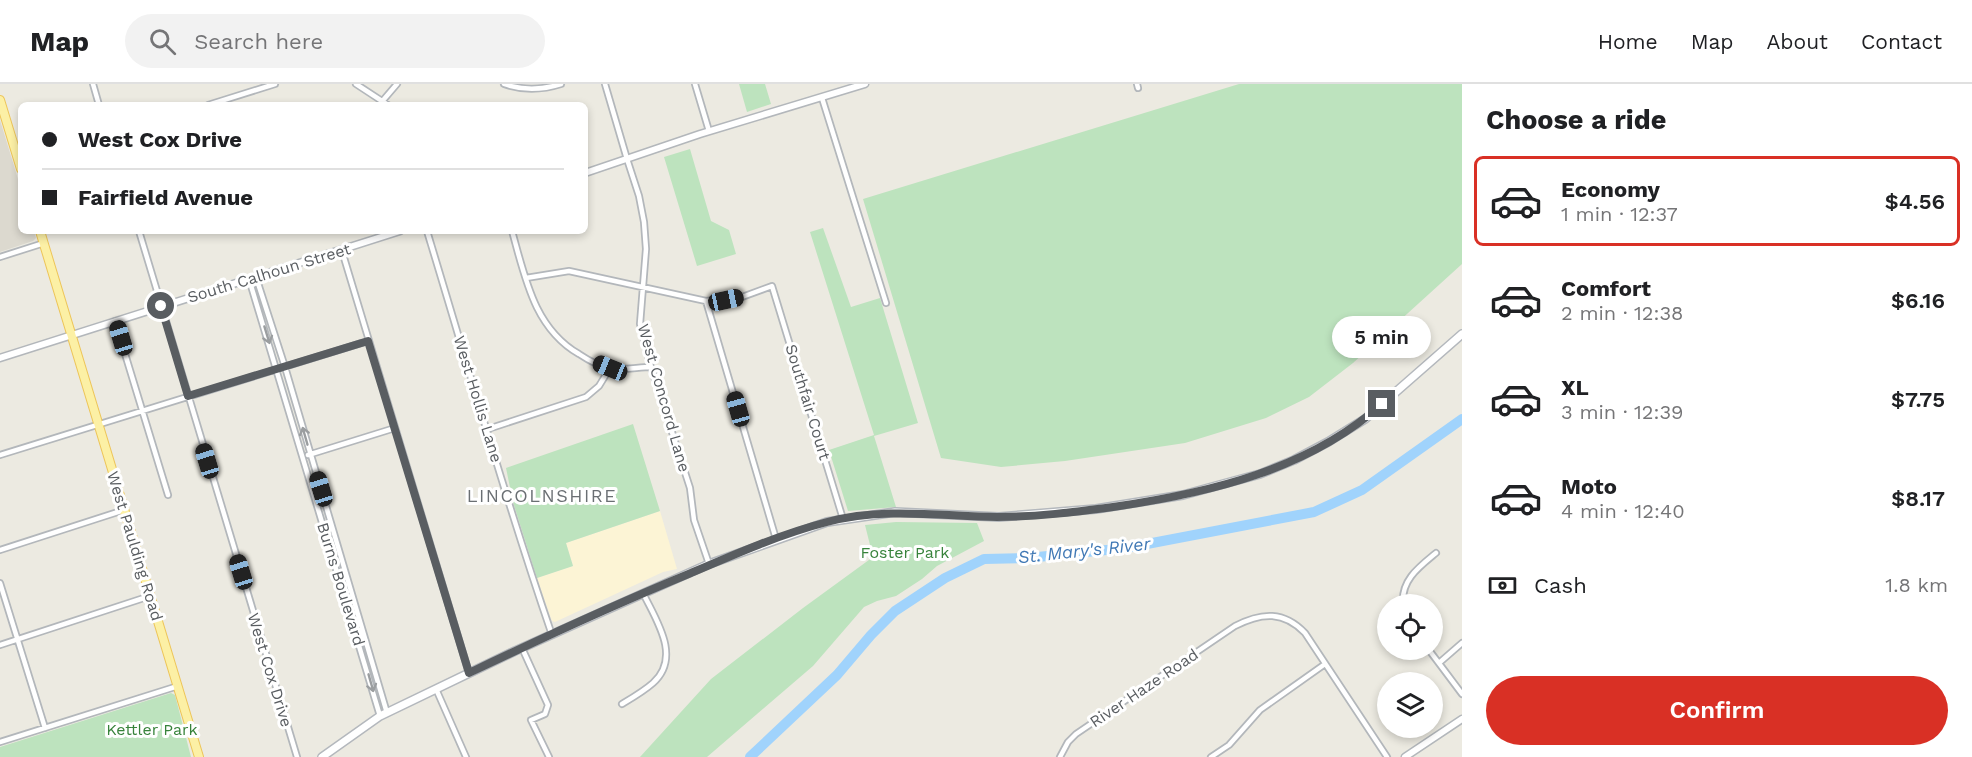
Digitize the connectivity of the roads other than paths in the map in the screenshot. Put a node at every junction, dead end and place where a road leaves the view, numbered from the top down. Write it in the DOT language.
graph roads {
  1 [pos="93,84"];
  2 [pos="275,84"];
  3 [pos="356,84"];
  4 [pos="397,84"];
  5 [pos="504,84"];
  6 [pos="561,84"];
  7 [pos="605,84"];
  8 [pos="695,84"];
  9 [pos="865,84"];
  10 [pos="853,86"];
  11 [pos="822,98"];
  12 [pos="0,100"];
  13 [pos="98,102"];
  14 [pos="218,102"];
  15 [pos="379,102"];
  16 [pos="381,102"];
  17 [pos="710,131"];
  18 [pos="18,159"];
  19 [pos="627,159"];
  20 [pos="588,172"];
  21 [pos="41,234"];
  22 [pos="140,234"];
  23 [pos="391,234"];
  24 [pos="428,234"];
  25 [pos="513,234"];
  26 [pos="44,243"];
  27 [pos="342,251"];
  28 [pos="0,257"];
  29 [pos="253,278"];
  30 [pos="526,278"];
  31 [pos="642,288"];
  32 [pos="706,301"];
  33 [pos="886,303"];
  34 [pos="161,306"];
  35 [pos="115,321"];
  36 [pos="1462,334"];
  37 [pos="71,335"];
  38 [pos="368,341"];
  39 [pos="0,358"];
  40 [pos="285,367"];
  41 [pos="651,367"];
  42 [pos="610,368"];
  43 [pos="277,369"];
  44 [pos="188,396"];
  45 [pos="142,410"];
  46 [pos="98,424"];
  47 [pos="395,428"];
  48 [pos="488,429"];
  49 [pos="0,455"];
  50 [pos="310,455"];
  51 [pos="303,457"];
  52 [pos="168,495"];
  53 [pos="124,510"];
  54 [pos="843,519"];
  55 [pos="776,539"];
  56 [pos="0,550"];
  57 [pos="1436,553"];
  58 [pos="709,564"];
  59 [pos="0,583"];
  60 [pos="643,593"];
  61 [pos="1404,594"];
  62 [pos="150,596"];
  63 [pos="552,634"];
  64 [pos="19,639"];
  65 [pos="1462,643"];
  66 [pos="0,645"];
  67 [pos="522,648"];
  68 [pos="1437,660"];
  69 [pos="1439,663"];
  70 [pos="1325,664"];
  71 [pos="469,673"];
  72 [pos="178,686"];
  73 [pos="436,688"];
  74 [pos="1462,694"];
  75 [pos="622,705"];
  76 [pos="384,715"];
  77 [pos="1462,719"];
  78 [pos="45,728"];
  79 [pos="0,742"];
  80 [pos="199,757"];
  81 [pos="297,757"];
  82 [pos="322,757"];
  83 [pos="466,757"];
  84 [pos="549,757"];
  85 [pos="1060,757"];
  86 [pos="1210,757"];
  87 [pos="1387,757"];
  88 [pos="1405,757"];
  1 -- 13 [label="street"];
  2 -- 14 [label="street"];
  3 -- 15 [label="street"];
  4 -- 16 [label="street"];
  5 -- 6 [label="street"];
  7 -- 19 [label="street, West Concord Lane"];
  8 -- 17 [label="street"];
  9 -- 10 [label="street"];
  10 -- 11 [label="street"];
  11 -- 17 [label="street"];
  11 -- 33 [label="street"];
  12 -- 18 [label="main road"];
  17 -- 19 [label="street"];
  19 -- 20 [label="street"];
  19 -- 31 [label="street, West Concord Lane"];
  21 -- 26 [label="main road, West Paulding Road"];
  22 -- 34 [label="street, West Cox Drive"];
  23 -- 27 [label="street, South Calhoun Street"];
  24 -- 48 [label="street, West Hollis Lane"];
  25 -- 30 [label="street"];
  26 -- 28 [label="street"];
  26 -- 37 [label="main road, West Paulding Road"];
  27 -- 29 [label="street, South Calhoun Street"];
  27 -- 38 [label="street"];
  29 -- 34 [label="street, South Calhoun Street"];
  29 -- 40 [label="street, Burns Boulevard"];
  29 -- 43 [label="street, Burns Boulevard, one-way"];
  30 -- 31 [label="street"];
  30 -- 42 [label="street"];
  31 -- 32 [label="street"];
  31 -- 41 [label="street, West Concord Lane"];
  32 -- 54 [label="street, Southfair Court"];
  32 -- 55 [label="street"];
  34 -- 35 [label="street, South Calhoun Street"];
  34 -- 44 [label="street, West Cox Drive"];
  35 -- 37 [label="street, South Calhoun Street"];
  35 -- 45 [label="street"];
  36 -- 54 [label="main road"];
  37 -- 39 [label="street, South Calhoun Street"];
  37 -- 46 [label="main road, West Paulding Road"];
  38 -- 40 [label="street"];
  38 -- 47 [label="street"];
  40 -- 43 [label="street"];
  50 -- 40 [label="street, Burns Boulevard, one-way"];
  41 -- 42 [label="street"];
  41 -- 58 [label="street, West Concord Lane"];
  42 -- 48 [label="street"];
  43 -- 44 [label="street"];
  43 -- 51 [label="street, Burns Boulevard"];
  44 -- 45 [label="street"];
  44 -- 81 [label="street, West Cox Drive"];
  45 -- 46 [label="street"];
  45 -- 52 [label="street"];
  46 -- 49 [label="street"];
  46 -- 53 [label="main road, West Paulding Road"];
  47 -- 50 [label="street"];
  47 -- 71 [label="street"];
  48 -- 63 [label="street, West Hollis Lane"];
  50 -- 51 [label="street"];
  50 -- 76 [label="street, Burns Boulevard"];
  51 -- 76 [label="street, Burns Boulevard, one-way"];
  53 -- 56 [label="street"];
  53 -- 62 [label="main road, West Paulding Road"];
  54 -- 55 [label="main road"];
  55 -- 58 [label="main road"];
  57 -- 61 [label="street"];
  58 -- 60 [label="main road"];
  59 -- 64 [label="street"];
  60 -- 63 [label="main road"];
  60 -- 75 [label="street"];
  62 -- 64 [label="street"];
  62 -- 72 [label="main road, West Paulding Road"];
  63 -- 67 [label="main road"];
  64 -- 66 [label="street"];
  64 -- 78 [label="street"];
  65 -- 69 [label="street"];
  67 -- 71 [label="main road"];
  67 -- 84 [label="street"];
  68 -- 69 [label="street"];
  69 -- 74 [label="street"];
  70 -- 85 [label="street, River Haze Road"];
  70 -- 86 [label="street"];
  70 -- 87 [label="street, River Haze Road"];
  71 -- 73 [label="main road"];
  72 -- 78 [label="street"];
  72 -- 80 [label="main road, West Paulding Road"];
  73 -- 76 [label="main road"];
  73 -- 83 [label="street"];
  76 -- 82 [label="main road"];
  77 -- 88 [label="street"];
  78 -- 79 [label="street"];
}
